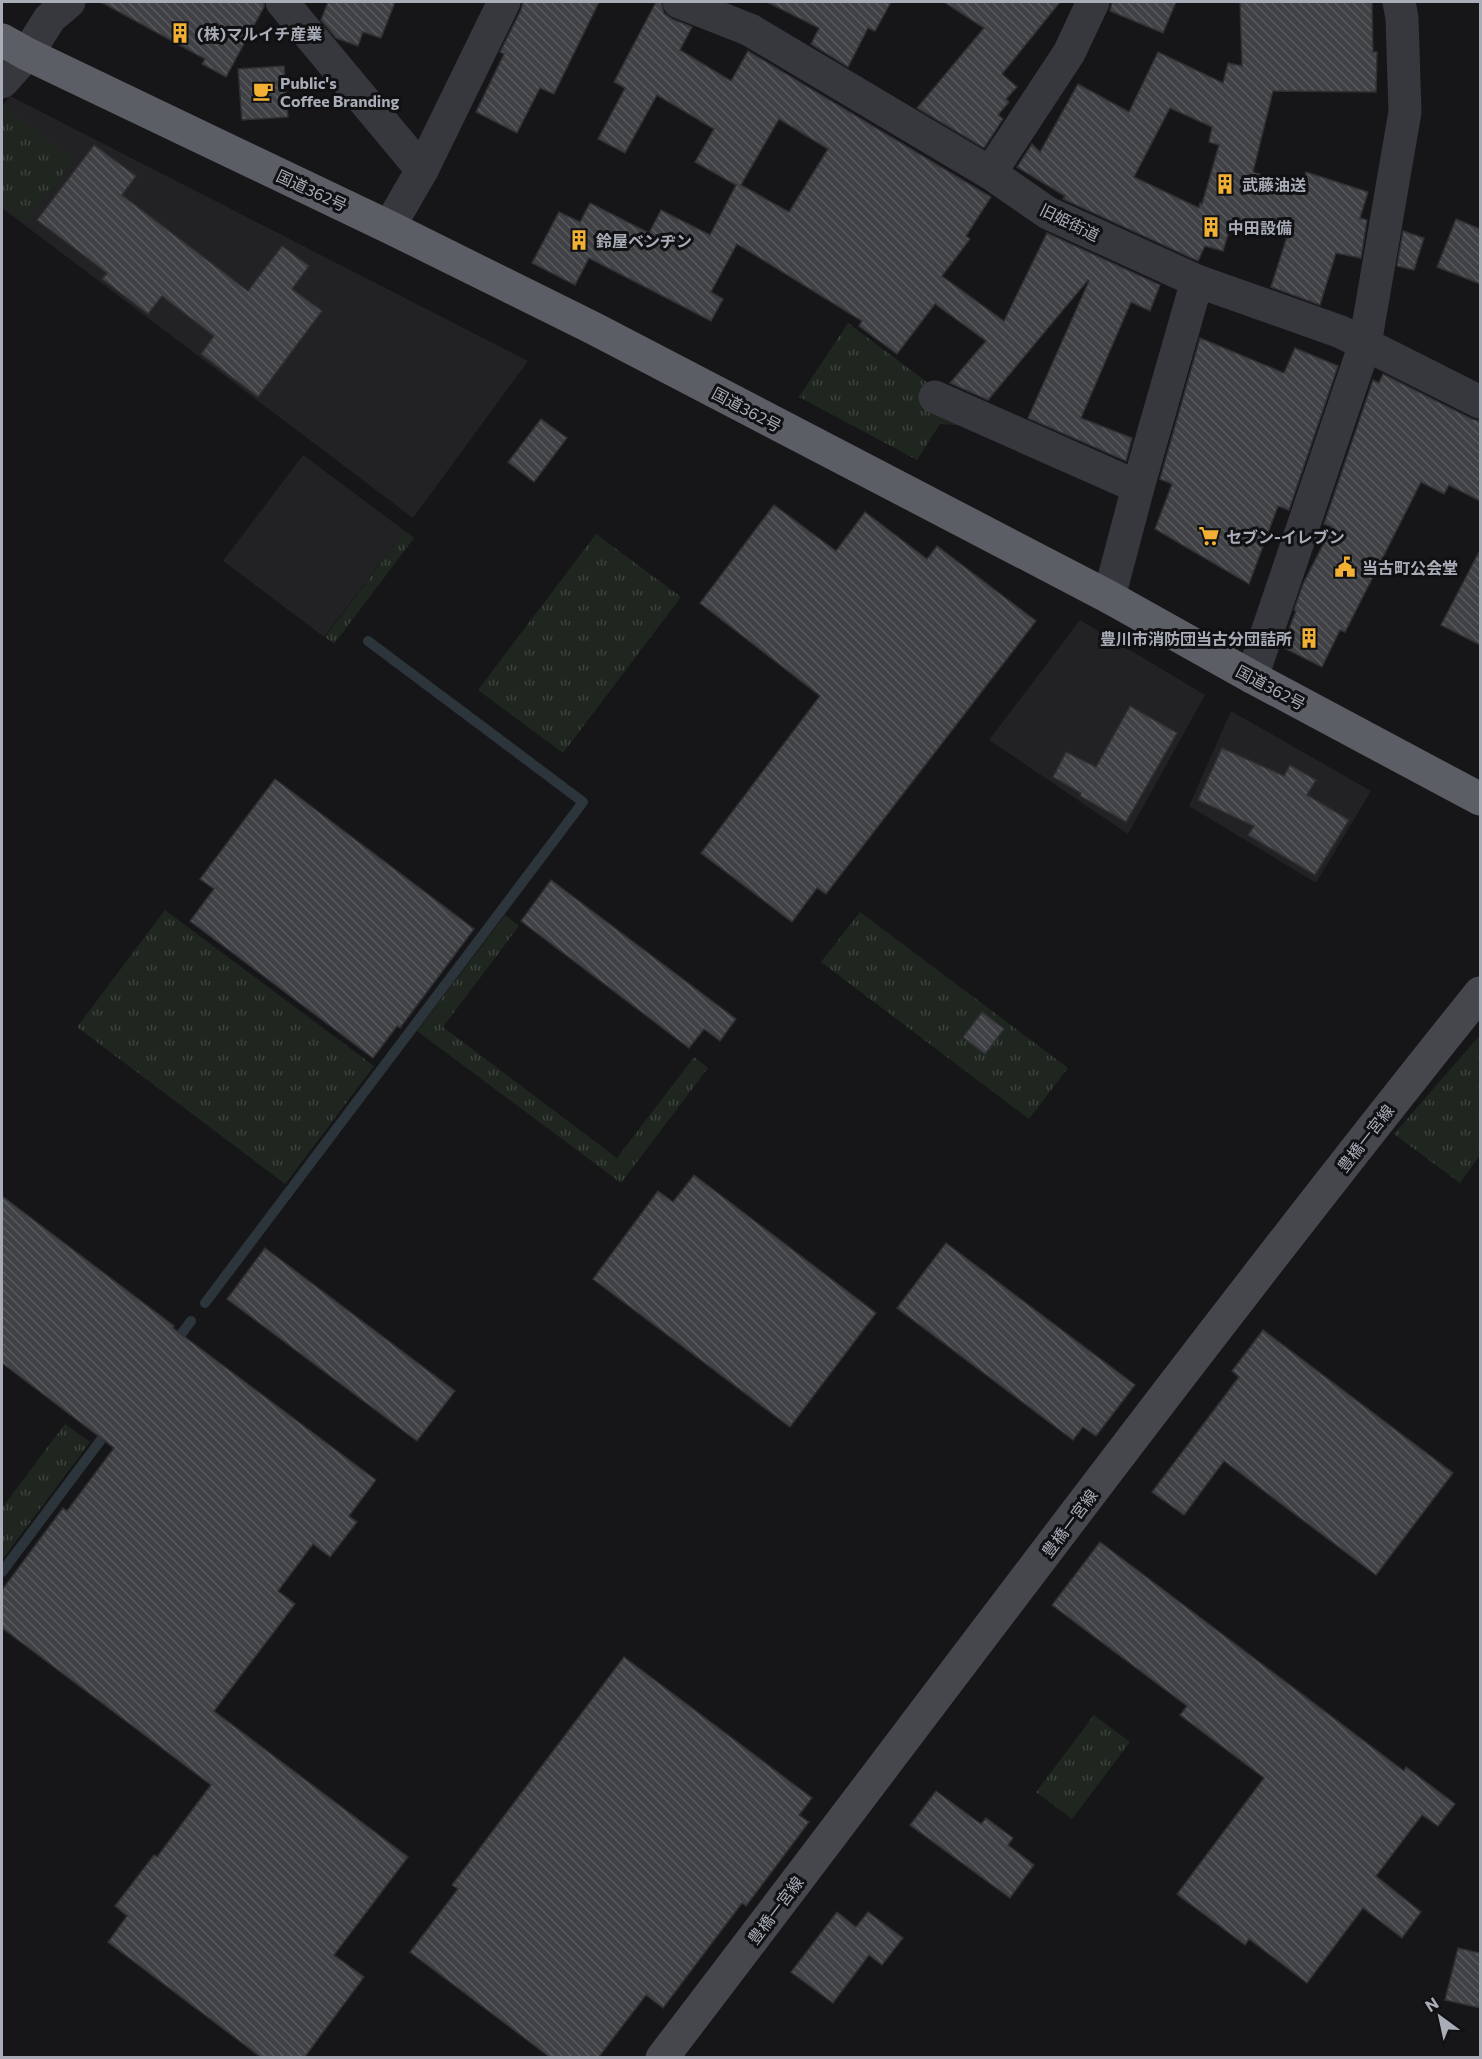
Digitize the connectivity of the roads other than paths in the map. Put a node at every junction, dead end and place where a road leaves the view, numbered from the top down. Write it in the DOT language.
graph roads {
  1 [pos="69,2"];
  2 [pos="282,2"];
  3 [pos="504,2"];
  4 [pos="679,2"];
  5 [pos="1093,2"];
  6 [pos="1399,2"];
  7 [pos="14,47"];
  8 [pos="2,82"];
  9 [pos="422,170"];
  10 [pos="990,173"];
  11 [pos="389,227"];
  12 [pos="1197,280"];
  13 [pos="1365,344"];
  14 [pos="935,397"];
  15 [pos="1480,402"];
  16 [pos="1138,487"];
  17 [pos="1109,597"];
  18 [pos="1252,677"];
  19 [pos="1480,799"];
  20 [pos="1480,993"];
  21 [pos="662,2058"];
  1 -- 7 [label="street"];
  2 -- 9 [label="street"];
  3 -- 9 [label="street"];
  4 -- 10 [label="street, 旧姫街道"];
  5 -- 10 [label="street"];
  6 -- 13 [label="street"];
  7 -- 8 [label="street"];
  7 -- 11 [label="highway, 国道362号"];
  9 -- 11 [label="street"];
  10 -- 12 [label="street, 旧姫街道"];
  11 -- 17 [label="highway, 国道362号"];
  12 -- 13 [label="street, 旧姫街道"];
  12 -- 16 [label="street"];
  13 -- 15 [label="street, 旧姫街道"];
  13 -- 18 [label="street"];
  14 -- 16 [label="street"];
  16 -- 17 [label="street"];
  17 -- 18 [label="highway, 国道362号"];
  18 -- 19 [label="highway, 国道362号"];
  20 -- 21 [label="main road, 豊橋一宮線"];
}
